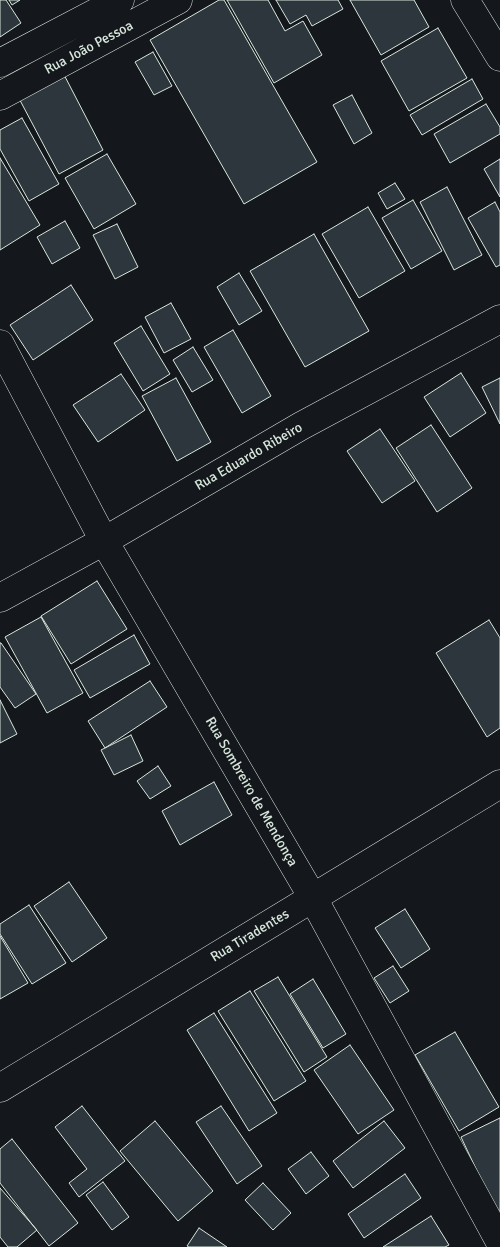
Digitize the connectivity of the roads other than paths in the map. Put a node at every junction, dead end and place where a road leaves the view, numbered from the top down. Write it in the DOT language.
graph roads {
  1 [pos="120,0"];
  2 [pos="178,0"];
  3 [pos="465,0"];
  4 [pos="500,57"];
  5 [pos="0,63"];
  6 [pos="0,96"];
  7 [pos="500,319"];
  8 [pos="0,344"];
  9 [pos="104,541"];
  10 [pos="0,598"];
  11 [pos="500,784"];
  12 [pos="313,898"];
  13 [pos="0,1088"];
  14 [pos="500,1242"];
  1 -- 5 [label="street, Rua João Pessoa"];
  2 -- 6 [label="street, Rua João Pessoa"];
  3 -- 4 [label="street"];
  7 -- 9 [label="street, Rua Eduardo Ribeiro"];
  8 -- 9 [label="street, Rua Sombreiro de Mendonça"];
  9 -- 10 [label="street, Rua Eduardo Ribeiro"];
  9 -- 12 [label="street, Rua Sombreiro de Mendonça"];
  11 -- 12 [label="street, Rua Tiradentes"];
  12 -- 13 [label="street, Rua Tiradentes"];
  12 -- 14 [label="street, Rua Sombreiro de Mendonça"];
}
